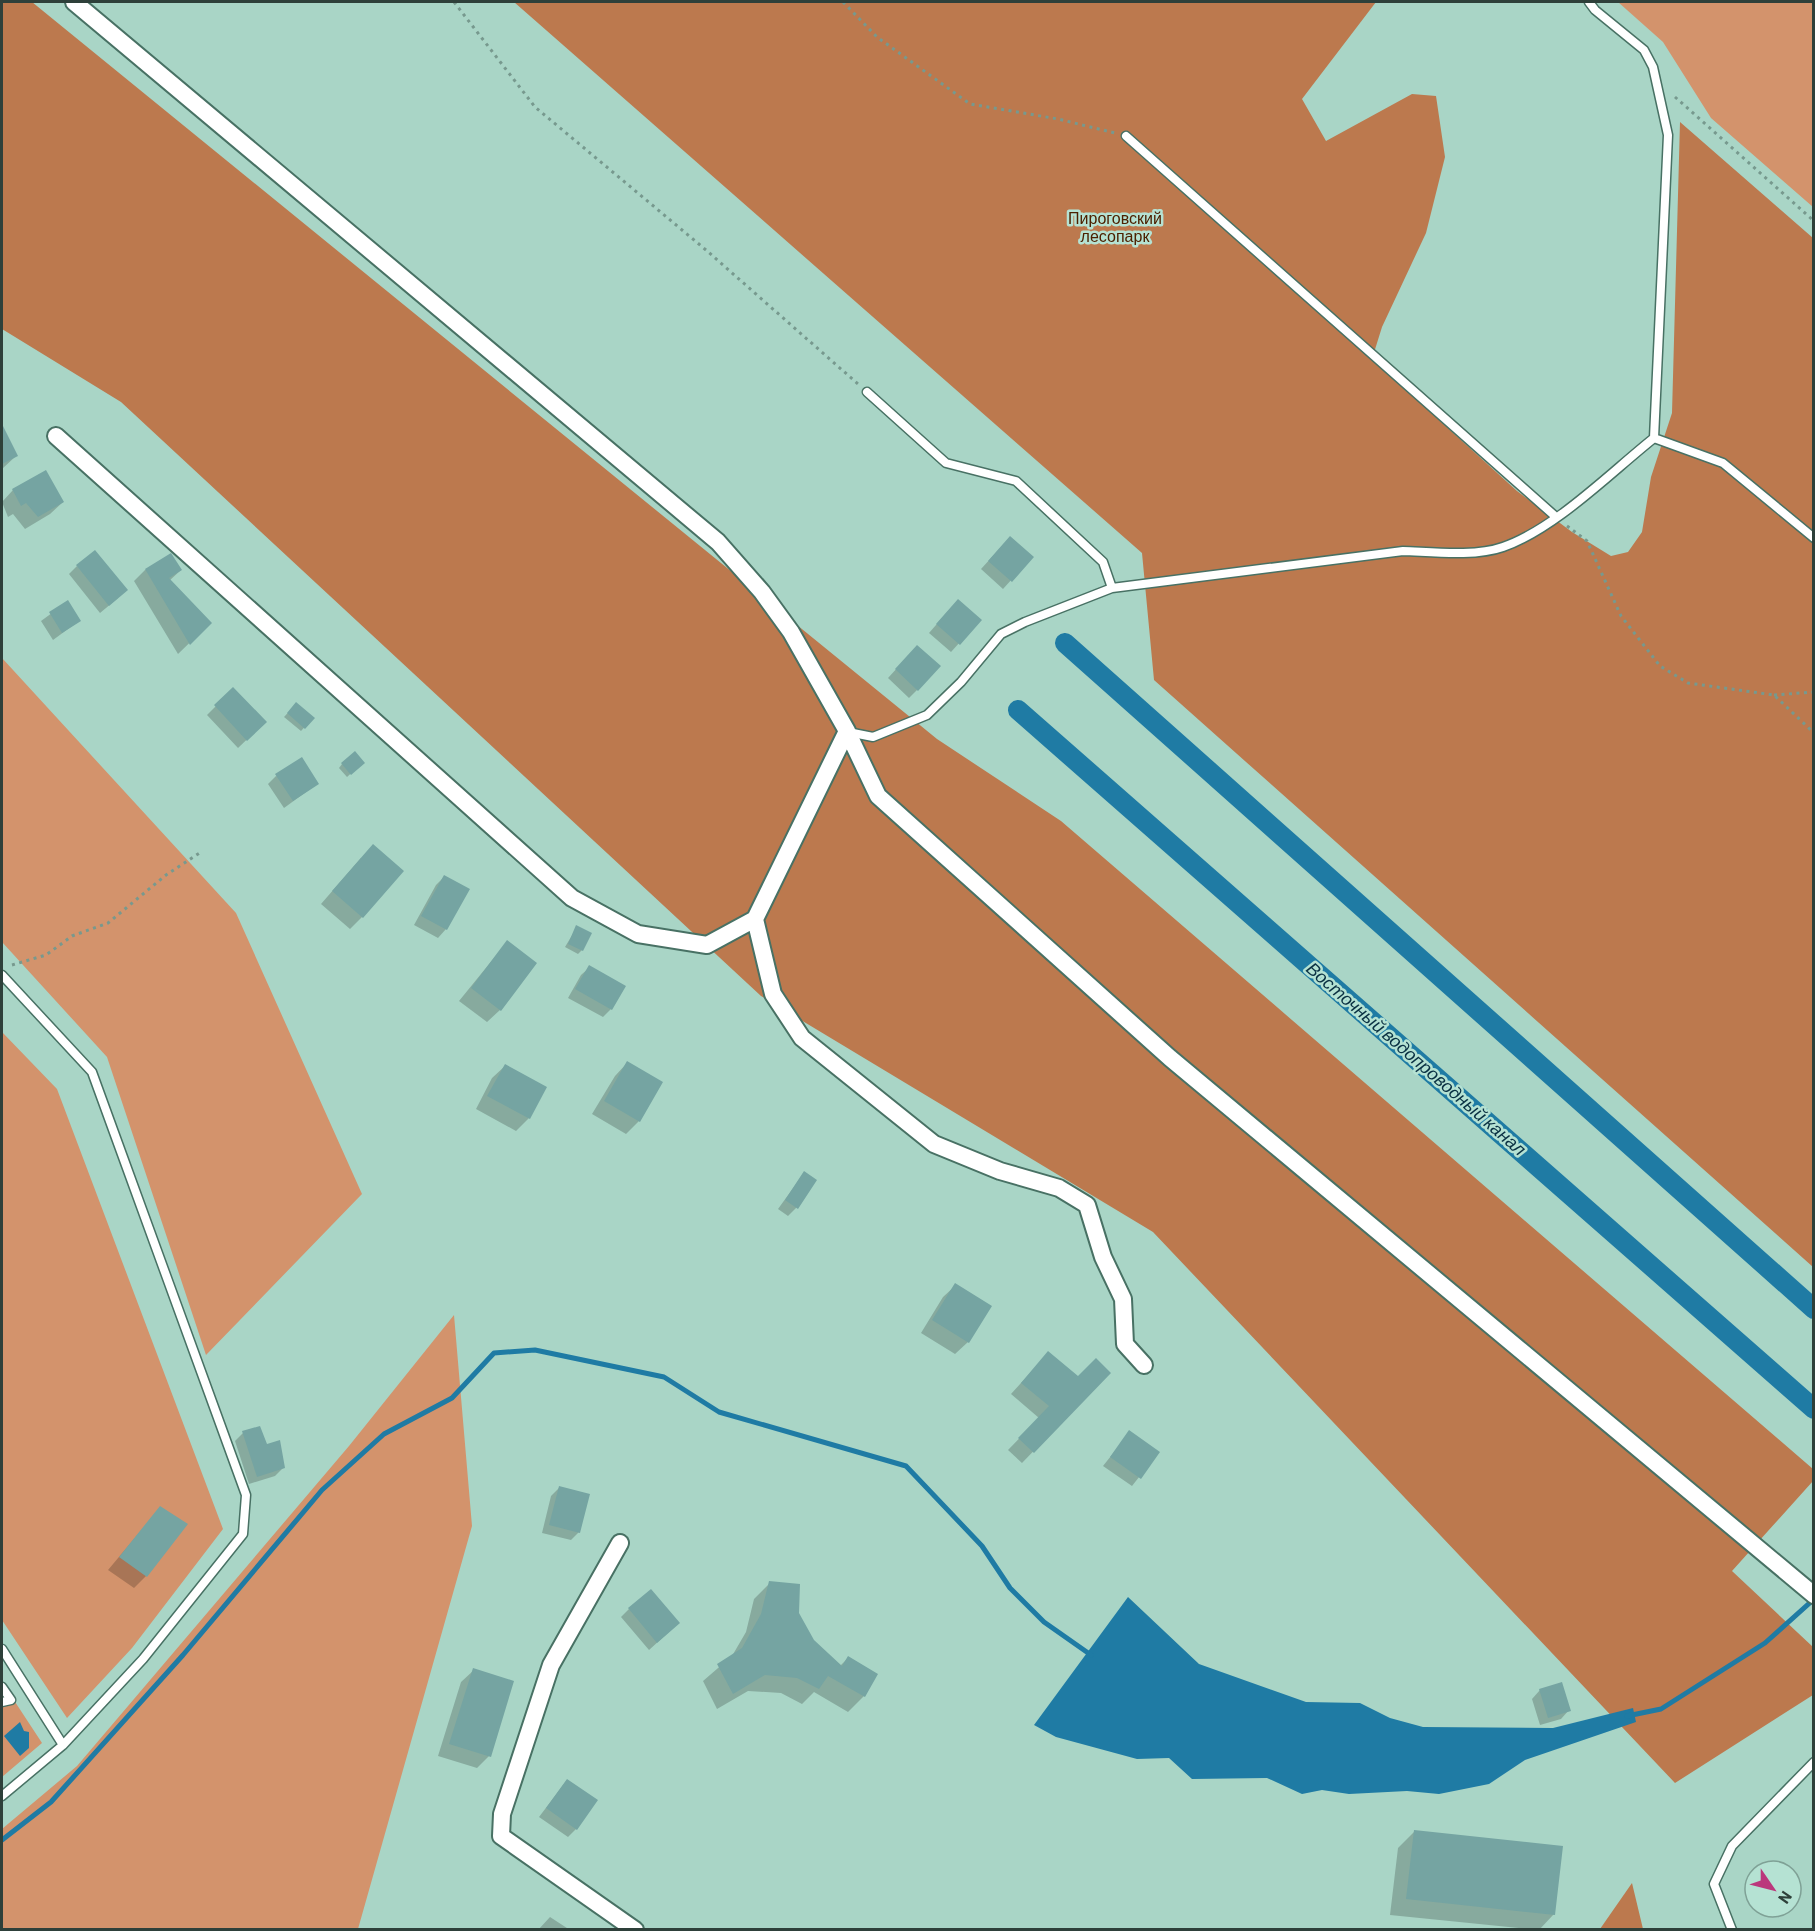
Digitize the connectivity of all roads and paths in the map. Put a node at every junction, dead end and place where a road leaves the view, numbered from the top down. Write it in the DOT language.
graph roads {
  1 [pos="74,2"];
  2 [pos="454,2"];
  3 [pos="843,2"];
  4 [pos="1589,2"];
  5 [pos="1670,92"];
  6 [pos="1126,136"];
  7 [pos="1814,221"];
  8 [pos="867,392"];
  9 [pos="56,436"];
  10 [pos="1654,438"];
  11 [pos="1556,517"];
  12 [pos="1814,537"];
  13 [pos="1112,588"];
  14 [pos="1814,692"];
  15 [pos="1774,695"];
  16 [pos="847,732"];
  17 [pos="1814,733"];
  18 [pos="201,852"];
  19 [pos="755,919"];
  20 [pos="9,965"];
  21 [pos="2,975"];
  22 [pos="1144,1365"];
  23 [pos="620,1543"];
  24 [pos="1808,1591"];
  25 [pos="2,1649"];
  26 [pos="2,1687"];
  27 [pos="2,1702"];
  28 [pos="63,1745"];
  29 [pos="1814,1762"];
  30 [pos="2,1796"];
  31 [pos="635,1929"];
  32 [pos="1732,1929"];
  1 -- 16 [label="street"];
  2 -- 8 [label="path"];
  3 -- 6 [label="path"];
  4 -- 10 [label="lane"];
  5 -- 7 [label="path"];
  6 -- 11 [label="lane"];
  8 -- 13 [label="lane"];
  9 -- 19 [label="street"];
  10 -- 11 [label="lane"];
  10 -- 12 [label="lane"];
  11 -- 13 [label="lane"];
  11 -- 15 [label="path"];
  13 -- 16 [label="lane"];
  14 -- 15 [label="path"];
  15 -- 17 [label="path"];
  16 -- 19 [label="street"];
  16 -- 24 [label="street"];
  18 -- 20 [label="path"];
  19 -- 22 [label="street"];
  21 -- 28 [label="lane"];
  23 -- 31 [label="street"];
  25 -- 28 [label="lane"];
  26 -- 27 [label="lane"];
  28 -- 30 [label="lane"];
  29 -- 32 [label="lane"];
}
